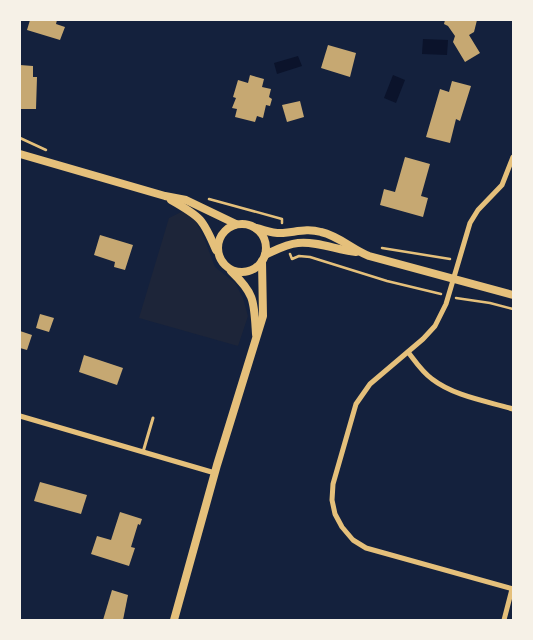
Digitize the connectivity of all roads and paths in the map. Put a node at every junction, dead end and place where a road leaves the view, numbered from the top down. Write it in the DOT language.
graph roads {
  1 [pos="20,154"];
  2 [pos="513,157"];
  3 [pos="165,196"];
  4 [pos="236,224"];
  5 [pos="256,228"];
  6 [pos="379,247"];
  7 [pos="289,252"];
  8 [pos="360,252"];
  9 [pos="218,254"];
  10 [pos="264,258"];
  11 [pos="458,262"];
  12 [pos="226,267"];
  13 [pos="453,279"];
  14 [pos="435,293"];
  15 [pos="513,295"];
  16 [pos="462,300"];
  17 [pos="513,309"];
  18 [pos="256,336"];
  19 [pos="408,352"];
  20 [pos="513,408"];
  21 [pos="20,416"];
  22 [pos="153,418"];
  23 [pos="143,452"];
  24 [pos="216,472"];
  25 [pos="513,589"];
  26 [pos="174,620"];
  27 [pos="504,620"];
  1 -- 3 [label="street"];
  2 -- 11 [label="street"];
  3 -- 4 [label="street"];
  3 -- 9 [label="street"];
  4 -- 5 [label="street"];
  4 -- 9 [label="street"];
  5 -- 8 [label="street"];
  5 -- 10 [label="street"];
  6 -- 11 [label="path"];
  7 -- 14 [label="path"];
  8 -- 10 [label="street"];
  8 -- 13 [label="street"];
  9 -- 12 [label="street"];
  10 -- 12 [label="street"];
  10 -- 18 [label="street"];
  11 -- 13 [label="street"];
  12 -- 18 [label="street"];
  13 -- 15 [label="street"];
  13 -- 19 [label="street"];
  16 -- 17 [label="path"];
  18 -- 24 [label="street"];
  19 -- 20 [label="street"];
  19 -- 25 [label="street"];
  21 -- 23 [label="street"];
  22 -- 23 [label="lane"];
  23 -- 24 [label="street"];
  24 -- 26 [label="street"];
  25 -- 27 [label="street"];
}
